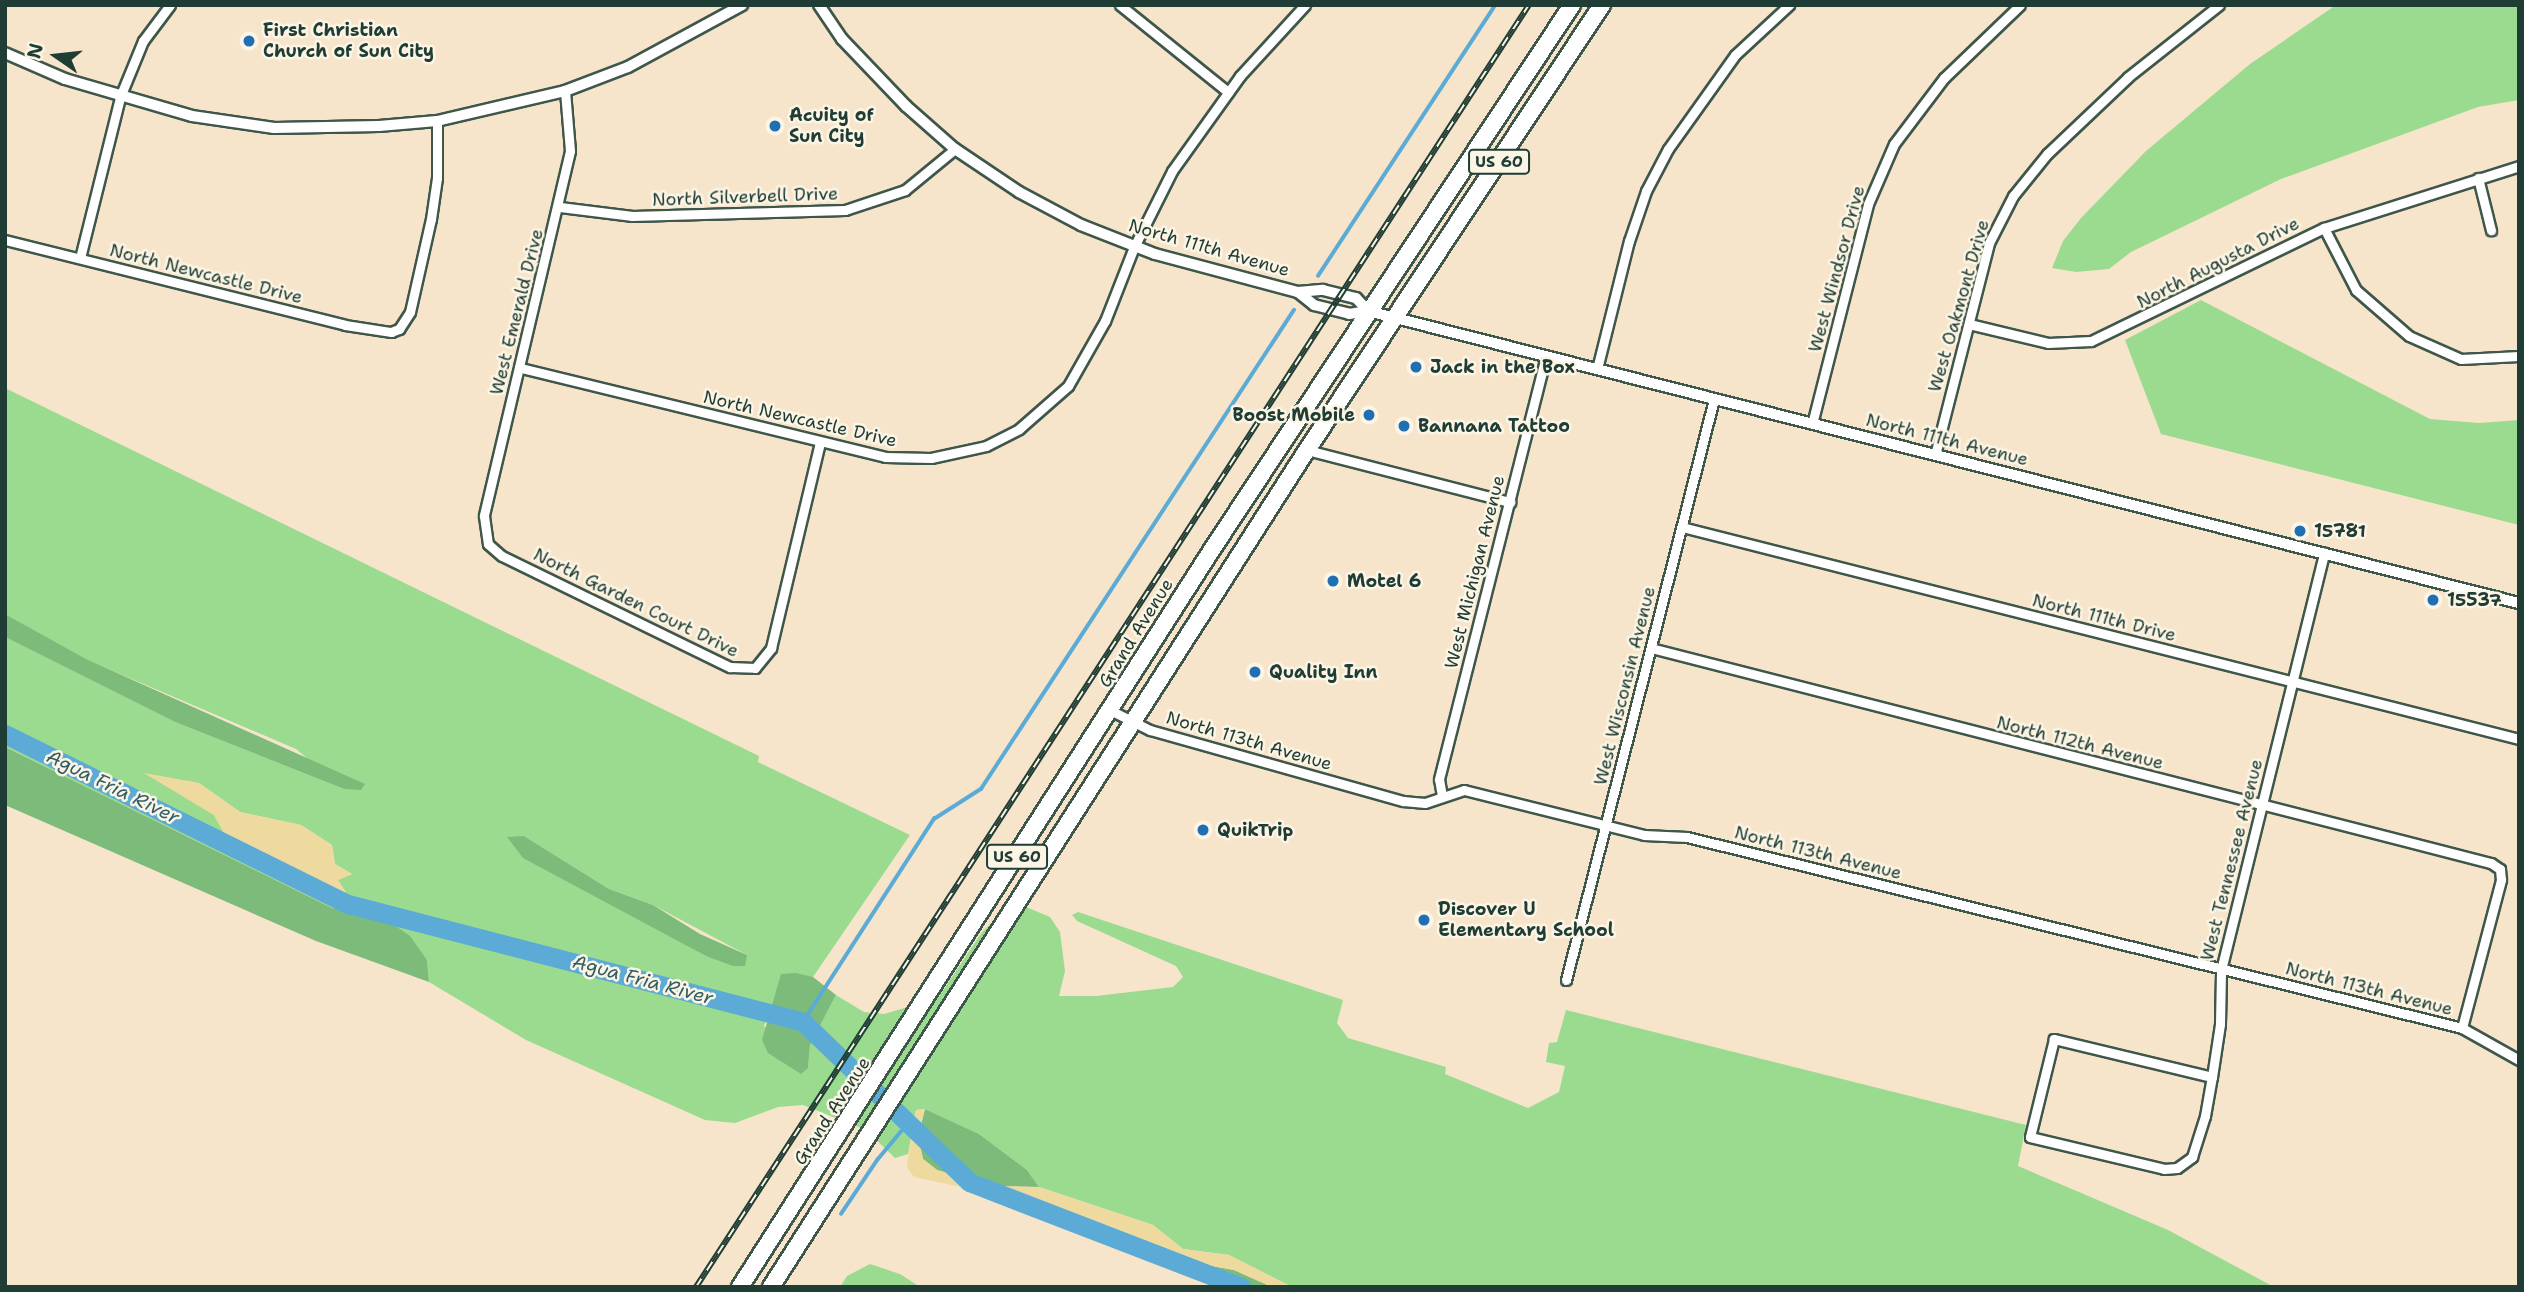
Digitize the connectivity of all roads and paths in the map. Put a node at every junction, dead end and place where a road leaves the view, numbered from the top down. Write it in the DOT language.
graph roads {
  1 [pos="170,5"];
  2 [pos="742,5"];
  3 [pos="819,5"];
  4 [pos="1120,5"];
  5 [pos="1305,5"];
  6 [pos="1572,5"];
  7 [pos="1602,5"];
  8 [pos="1789,5"];
  9 [pos="2020,5"];
  10 [pos="2219,5"];
  11 [pos="5,53"];
  12 [pos="565,91"];
  13 [pos="1228,92"];
  14 [pos="120,97"];
  15 [pos="437,121"];
  16 [pos="955,149"];
  17 [pos="2519,166"];
  18 [pos="2478,178"];
  19 [pos="560,207"];
  20 [pos="2324,228"];
  21 [pos="2491,230"];
  22 [pos="5,240"];
  23 [pos="1134,247"];
  24 [pos="80,258"];
  25 [pos="1298,292"];
  26 [pos="1368,312"];
  27 [pos="1394,318"];
  28 [pos="1969,324"];
  29 [pos="1546,356"];
  30 [pos="2519,356"];
  31 [pos="521,368"];
  32 [pos="1597,369"];
  33 [pos="1714,399"];
  34 [pos="1812,424"];
  35 [pos="820,442"];
  36 [pos="1307,450"];
  37 [pos="1935,455"];
  38 [pos="1510,502"];
  39 [pos="1682,527"];
  40 [pos="485,539"];
  41 [pos="2325,554"];
  42 [pos="2519,603"];
  43 [pos="1651,648"];
  44 [pos="2293,683"];
  45 [pos="1110,710"];
  46 [pos="1130,723"];
  47 [pos="2519,739"];
  48 [pos="1442,796"];
  49 [pos="2261,806"];
  50 [pos="1606,824"];
  51 [pos="2221,970"];
  52 [pos="1566,980"];
  53 [pos="2462,1028"];
  54 [pos="2519,1060"];
  55 [pos="2212,1077"];
  56 [pos="740,1287"];
  57 [pos="771,1287"];
  1 -- 14 [label="street"];
  2 -- 12 [label="street"];
  3 -- 16 [label="street, North 111th Avenue"];
  4 -- 13 [label="street"];
  5 -- 13 [label="street, North Newcastle Drive"];
  6 -- 26 [label="highway, Grand Avenue / US 60"];
  7 -- 27 [label="highway, US 60"];
  8 -- 32 [label="street"];
  9 -- 34 [label="street, West Windsor Drive"];
  10 -- 28 [label="street, West Oakmont Drive"];
  11 -- 14 [label="street"];
  12 -- 15 [label="street"];
  12 -- 19 [label="street, West Emerald Drive"];
  13 -- 23 [label="street, North Newcastle Drive"];
  14 -- 15 [label="street"];
  14 -- 24 [label="street"];
  15 -- 24 [label="street, North Newcastle Drive"];
  16 -- 19 [label="street, North Silverbell Drive"];
  16 -- 23 [label="street, North 111th Avenue"];
  17 -- 18 [label="street, North Augusta Drive"];
  18 -- 20 [label="street, North Augusta Drive"];
  18 -- 21 [label="street"];
  19 -- 31 [label="street, West Emerald Drive"];
  20 -- 28 [label="street, North Augusta Drive"];
  20 -- 30 [label="street"];
  22 -- 24 [label="street, North Newcastle Drive"];
  23 -- 25 [label="street, North 111th Avenue"];
  23 -- 35 [label="street, North Newcastle Drive"];
  25 -- 26 [label="street, North 111th Avenue"];
  25 -- 26 [label="street, North 111th Avenue"];
  26 -- 27 [label="street, North 111th Avenue"];
  26 -- 45 [label="highway, Grand Avenue / US 60"];
  27 -- 29 [label="street, North 111th Avenue"];
  27 -- 36 [label="highway, US 60"];
  28 -- 37 [label="street, West Oakmont Drive"];
  29 -- 32 [label="street, North 111th Avenue"];
  29 -- 38 [label="street, West Michigan Avenue"];
  31 -- 35 [label="street, North Newcastle Drive"];
  31 -- 40 [label="street, West Emerald Drive"];
  32 -- 33 [label="street, North 111th Avenue"];
  33 -- 34 [label="street, North 111th Avenue"];
  33 -- 39 [label="street, West Wisconsin Avenue"];
  34 -- 37 [label="street, North 111th Avenue"];
  35 -- 40 [label="street, North Garden Court Drive"];
  36 -- 38 [label="street"];
  36 -- 46 [label="highway, US 60"];
  37 -- 41 [label="street, North 111th Avenue"];
  38 -- 48 [label="street, West Michigan Avenue"];
  39 -- 43 [label="street, West Wisconsin Avenue"];
  39 -- 44 [label="street, North 111th Drive"];
  41 -- 42 [label="street, North 111th Avenue"];
  41 -- 44 [label="street, West Tennessee Avenue"];
  43 -- 49 [label="street, North 112th Avenue"];
  43 -- 50 [label="street, West Wisconsin Avenue"];
  44 -- 47 [label="street, North 111th Drive"];
  44 -- 49 [label="street, West Tennessee Avenue"];
  45 -- 46 [label="street, North 113th Avenue"];
  45 -- 56 [label="highway, Grand Avenue / US 60"];
  46 -- 48 [label="street, North 113th Avenue"];
  46 -- 57 [label="highway, US 60"];
  48 -- 50 [label="street, North 113th Avenue"];
  49 -- 51 [label="street, West Tennessee Avenue"];
  49 -- 53 [label="street, North 112th Avenue"];
  50 -- 51 [label="street, North 113th Avenue"];
  50 -- 52 [label="street, West Wisconsin Avenue"];
  51 -- 53 [label="street, North 113th Avenue"];
  51 -- 55 [label="street, West Tennessee Avenue"];
  53 -- 54 [label="street, North 113th Avenue"];
  55 -- 55 [label="street, West Tennessee Avenue"];
}
